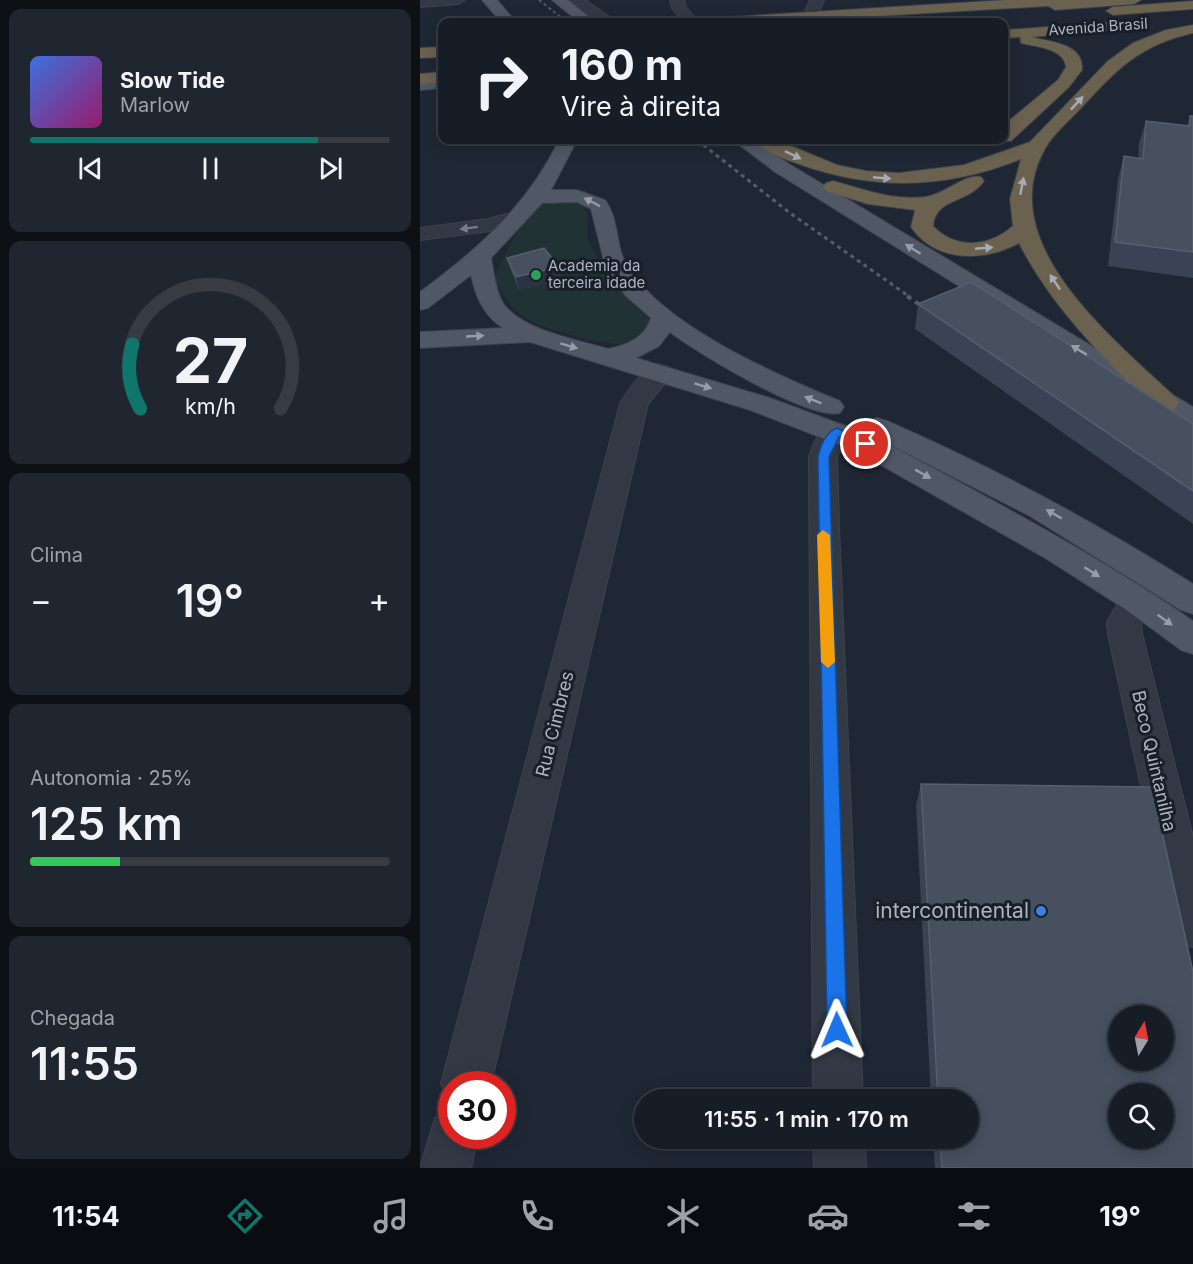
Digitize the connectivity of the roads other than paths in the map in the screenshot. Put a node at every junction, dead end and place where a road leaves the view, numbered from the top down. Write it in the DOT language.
graph roads {
  1 [pos="458,0"];
  2 [pos="489,0"];
  3 [pos="559,0"];
  4 [pos="576,0"];
  5 [pos="677,0"];
  6 [pos="816,0"];
  7 [pos="1076,0"];
  8 [pos="1134,0"];
  9 [pos="1042,1"];
  10 [pos="420,3"];
  11 [pos="1193,4"];
  12 [pos="810,17"];
  13 [pos="505,18"];
  14 [pos="583,18"];
  15 [pos="600,18"];
  16 [pos="688,18"];
  17 [pos="791,18"];
  18 [pos="901,18"];
  19 [pos="1008,19"];
  20 [pos="1190,24"];
  21 [pos="1008,30"];
  22 [pos="1008,36"];
  23 [pos="1008,37"];
  24 [pos="438,47"];
  25 [pos="420,49"];
  26 [pos="1065,50"];
  27 [pos="1127,51"];
  28 [pos="438,52"];
  29 [pos="420,54"];
  30 [pos="438,58"];
  31 [pos="420,60"];
  32 [pos="438,70"];
  33 [pos="420,72"];
  34 [pos="438,77"];
  35 [pos="420,79"];
  36 [pos="438,83"];
  37 [pos="420,85"];
  38 [pos="1008,133"];
  39 [pos="566,144"];
  40 [pos="748,144"];
  41 [pos="772,144"];
  42 [pos="1000,144"];
  43 [pos="1037,146"];
  44 [pos="987,166"];
  45 [pos="782,168"];
  46 [pos="536,197"];
  47 [pos="935,201"];
  48 [pos="517,218"];
  49 [pos="1025,227"];
  50 [pos="420,234"];
  51 [pos="480,258"];
  52 [pos="420,303"];
  53 [pos="664,316"];
  54 [pos="531,334"];
  55 [pos="420,340"];
  56 [pos="420,346"];
  57 [pos="608,357"];
  58 [pos="660,373"];
  59 [pos="1165,403"];
  60 [pos="1193,419"];
  61 [pos="837,432"];
  62 [pos="1137,600"];
  63 [pos="1193,601"];
  64 [pos="1193,640"];
  65 [pos="1193,925"];
  66 [pos="469,1071"];
  67 [pos="838,1089"];
  68 [pos="450,1149"];
  69 [pos="839,1149"];
  70 [pos="445,1168"];
  71 [pos="840,1168"];
  1 -- 10 [label="street"];
  2 -- 13 [label="main road"];
  3 -- 14 [label="main road"];
  4 -- 15 [label="street"];
  5 -- 16 [label="street"];
  6 -- 12 [label="street"];
  7 -- 9 [label="highway, Avenida Brasil"];
  8 -- 18 [label="highway, Avenida Brasil"];
  9 -- 12 [label="highway, Avenida Brasil"];
  11 -- 19 [label="highway, Avenida Brasil"];
  12 -- 17 [label="highway, Avenida Brasil"];
  20 -- 21 [label="highway, Avenida Brasil"];
  20 -- 22 [label="highway, Avenida Brasil"];
  20 -- 27 [label="highway"];
  23 -- 26 [label="highway"];
  24 -- 25 [label="main road"];
  26 -- 27 [label="highway"];
  26 -- 38 [label="highway"];
  43 -- 27 [label="highway, one-way"];
  28 -- 29 [label="highway"];
  30 -- 31 [label="highway"];
  32 -- 33 [label="highway"];
  34 -- 35 [label="highway"];
  36 -- 37 [label="main road"];
  39 -- 46 [label="main road"];
  40 -- 45 [label="main road"];
  41 -- 44 [label="highway, one-way"];
  42 -- 44 [label="highway"];
  43 -- 44 [label="highway"];
  49 -- 43 [label="highway, one-way"];
  44 -- 47 [label="highway"];
  45 -- 47 [label="highway"];
  59 -- 45 [label="main road, one-way"];
  46 -- 48 [label="main road"];
  53 -- 46 [label="main road, one-way"];
  47 -- 49 [label="highway, one-way"];
  48 -- 50 [label="street, one-way"];
  48 -- 51 [label="main road"];
  59 -- 49 [label="highway, one-way"];
  51 -- 52 [label="main road"];
  51 -- 54 [label="main road"];
  53 -- 57 [label="main road"];
  63 -- 53 [label="main road, one-way"];
  55 -- 54 [label="main road, one-way"];
  54 -- 57 [label="main road, one-way"];
  55 -- 56 [label="street"];
  57 -- 58 [label="main road"];
  58 -- 61 [label="main road, one-way"];
  58 -- 66 [label="street, Rua Cimbres"];
  59 -- 60 [label="main road"];
  61 -- 62 [label="main road, one-way"];
  61 -- 67 [label="street"];
  62 -- 64 [label="main road, one-way"];
  62 -- 65 [label="street, Beco Quintanilha"];
  68 -- 70 [label="street"];
  69 -- 71 [label="street"];
}
